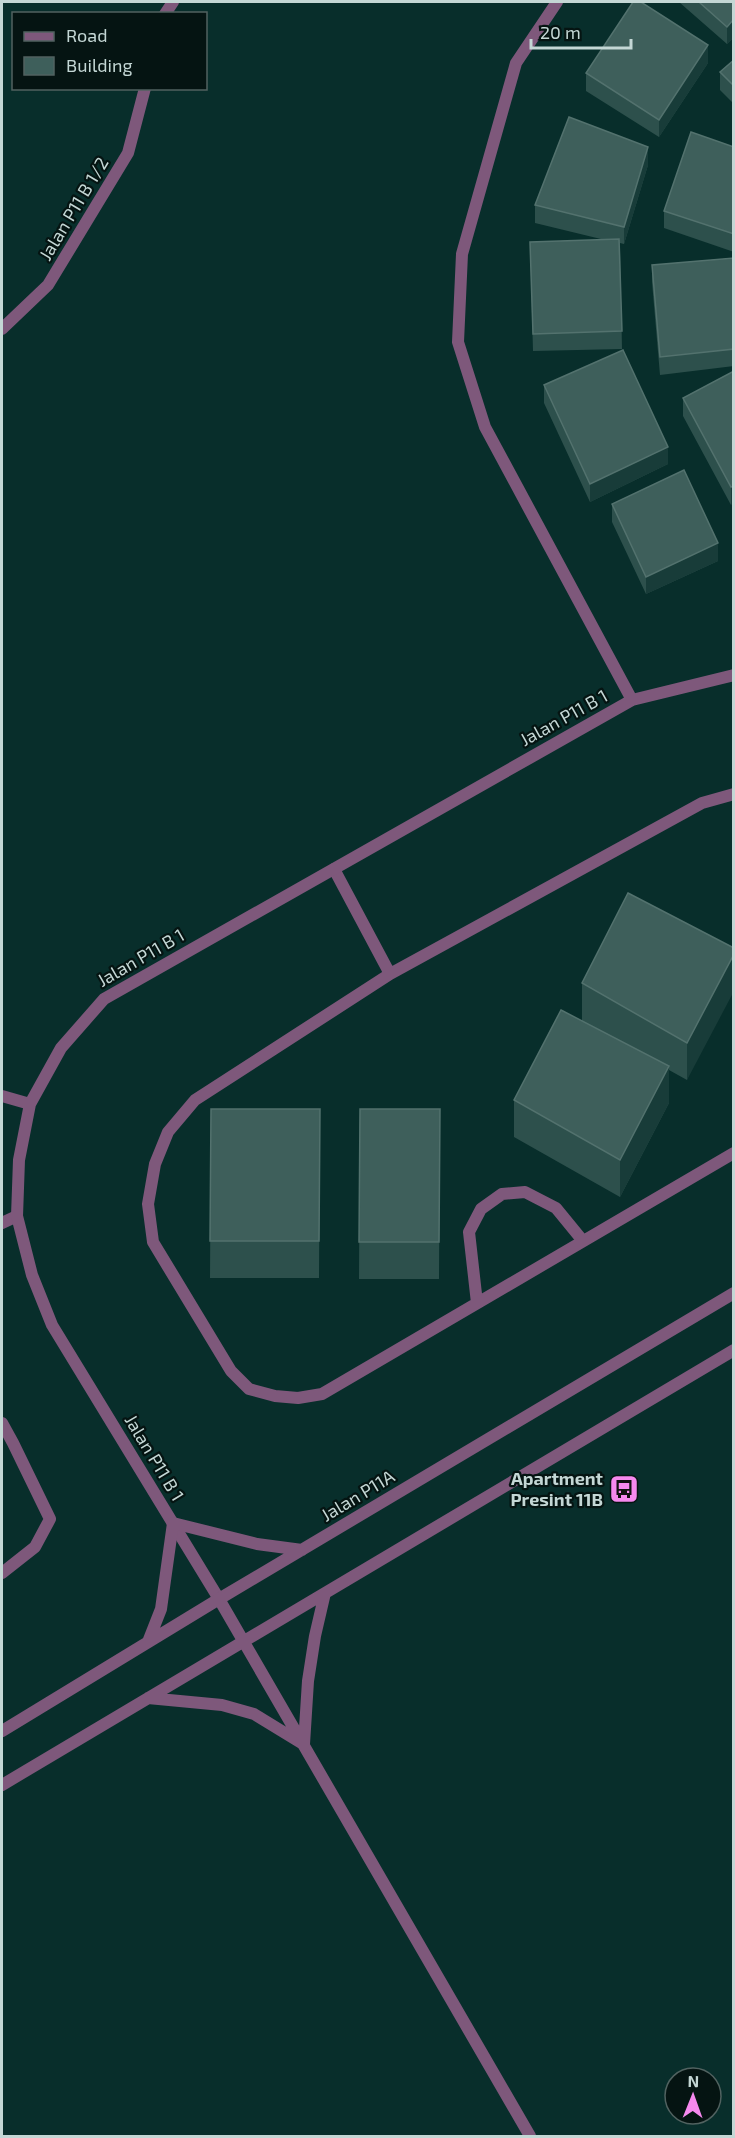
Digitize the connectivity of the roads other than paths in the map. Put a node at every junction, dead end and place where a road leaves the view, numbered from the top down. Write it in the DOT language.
graph roads {
  1 [pos="557,2"];
  2 [pos="144,90"];
  3 [pos="2,329"];
  4 [pos="734,675"];
  5 [pos="632,700"];
  6 [pos="734,794"];
  7 [pos="334,869"];
  8 [pos="390,974"];
  9 [pos="2,1096"];
  10 [pos="30,1104"];
  11 [pos="734,1153"];
  12 [pos="17,1216"];
  13 [pos="2,1223"];
  14 [pos="583,1241"];
  15 [pos="734,1293"];
  16 [pos="477,1304"];
  17 [pos="734,1350"];
  18 [pos="2,1423"];
  19 [pos="173,1523"];
  20 [pos="302,1550"];
  21 [pos="2,1573"];
  22 [pos="325,1593"];
  23 [pos="219,1599"];
  24 [pos="244,1641"];
  25 [pos="148,1642"];
  26 [pos="148,1698"];
  27 [pos="2,1731"];
  28 [pos="304,1745"];
  29 [pos="2,1785"];
  30 [pos="530,2136"];
  1 -- 5 [label="street"];
  2 -- 3 [label="street, Jalan P11 B 1/2"];
  4 -- 5 [label="street, Jalan P11 B 1"];
  5 -- 7 [label="street, Jalan P11 B 1"];
  6 -- 8 [label="street"];
  7 -- 8 [label="street"];
  7 -- 10 [label="street, Jalan P11 B 1"];
  8 -- 16 [label="street"];
  9 -- 10 [label="street"];
  10 -- 12 [label="street, Jalan P11 B 1"];
  11 -- 14 [label="street"];
  12 -- 13 [label="street"];
  12 -- 19 [label="street, Jalan P11 B 1"];
  14 -- 16 [label="street"];
  14 -- 16 [label="street"];
  15 -- 20 [label="street, Jalan P11A"];
  17 -- 22 [label="street"];
  18 -- 21 [label="street"];
  19 -- 20 [label="street"];
  19 -- 23 [label="street, Jalan P11 B 1"];
  19 -- 25 [label="street"];
  20 -- 23 [label="street, Jalan P11A"];
  22 -- 24 [label="street"];
  22 -- 28 [label="street"];
  23 -- 24 [label="street, Jalan P11 B 1"];
  23 -- 25 [label="street, Jalan P11A"];
  24 -- 26 [label="street"];
  24 -- 28 [label="street, Jalan P11 B 1"];
  25 -- 27 [label="street, Jalan P11A"];
  26 -- 28 [label="street"];
  26 -- 29 [label="street"];
  28 -- 30 [label="street, Jalan P11 B 1"];
}
